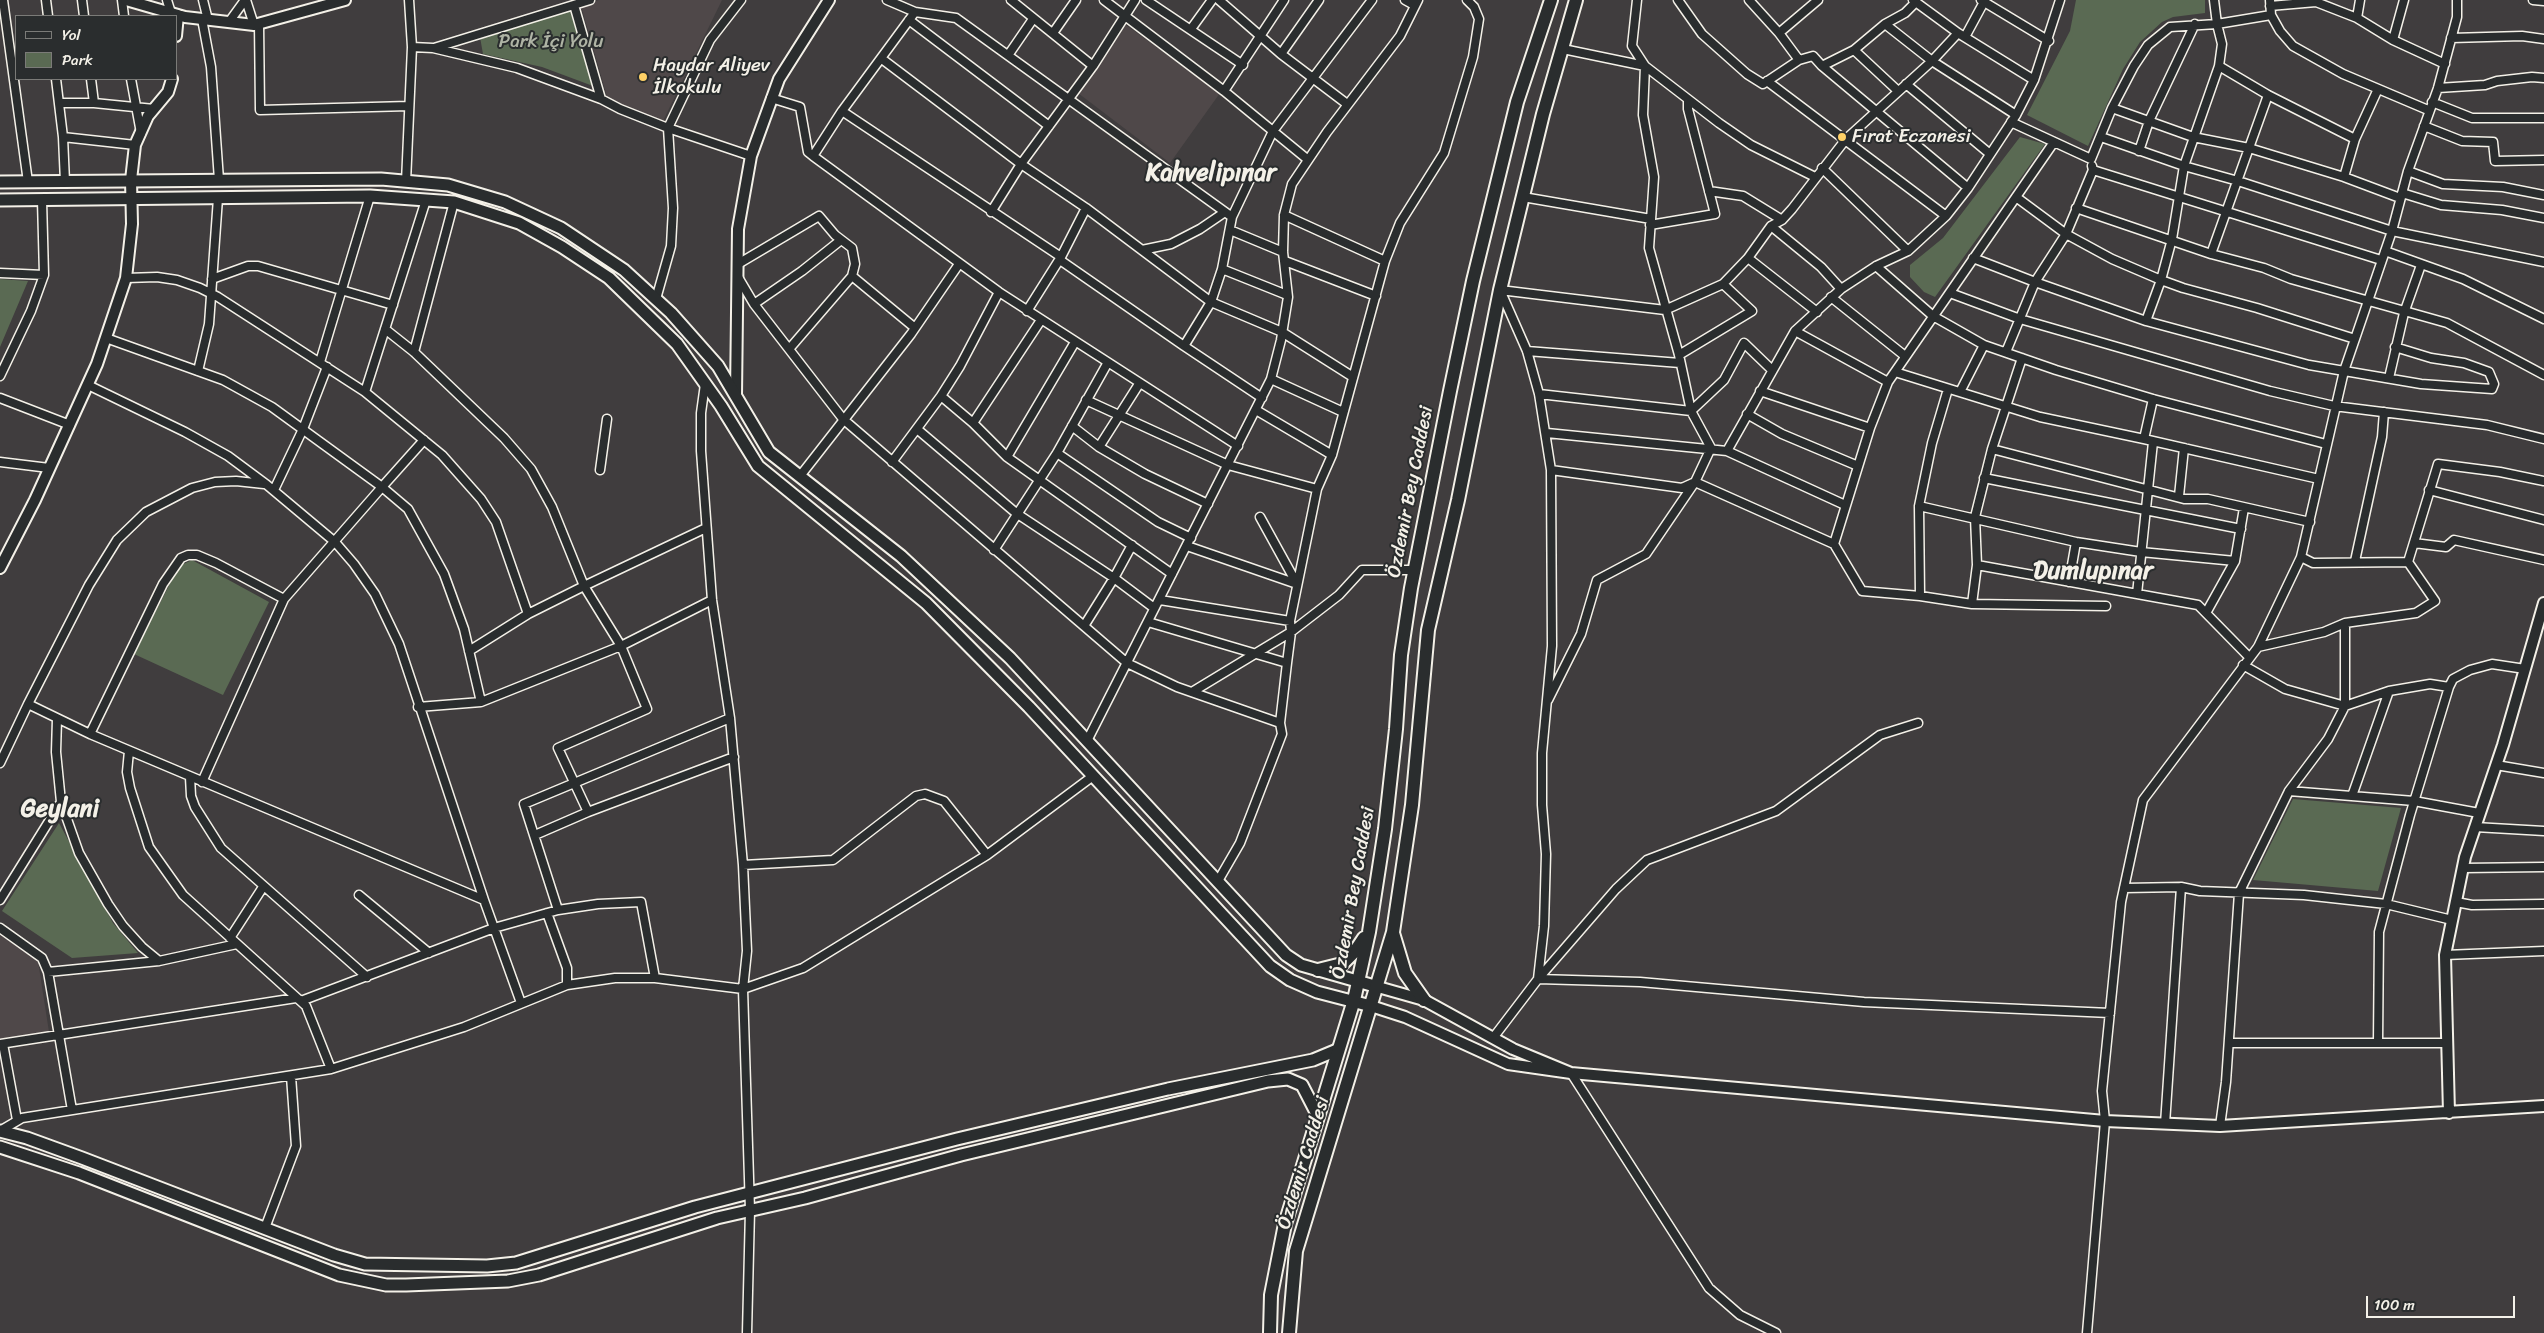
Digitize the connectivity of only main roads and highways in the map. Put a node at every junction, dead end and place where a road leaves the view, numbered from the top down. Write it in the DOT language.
graph roads {
  1 [pos="1551,0"];
  2 [pos="1576,0"];
  3 [pos="0,182"];
  4 [pos="0,200"];
  5 [pos="1369,932"];
  6 [pos="1393,932"];
  7 [pos="1318,970"];
  8 [pos="1358,982"];
  9 [pos="1378,986"];
  10 [pos="1354,1000"];
  11 [pos="1424,1000"];
  12 [pos="1371,1006"];
  13 [pos="1338,1050"];
  14 [pos="1317,1114"];
  15 [pos="0,1131"];
  16 [pos="0,1147"];
  17 [pos="1270,1333"];
  18 [pos="1289,1333"];
  1 -- 5 [label="main road, Özdemir Bey Caddesi"];
  2 -- 6 [label="main road, Özdemir Caddesi"];
  3 -- 7 [label="main road"];
  4 -- 10 [label="main road"];
  5 -- 7 [label="main road"];
  5 -- 8 [label="main road, Özdemir Bey Caddesi"];
  6 -- 9 [label="main road, Özdemir Caddesi"];
  6 -- 11 [label="main road"];
  7 -- 8 [label="main road"];
  8 -- 9 [label="main road"];
  8 -- 10 [label="main road, Özdemir Bey Caddesi"];
  9 -- 12 [label="main road, Özdemir Caddesi"];
  10 -- 12 [label="main road"];
  10 -- 13 [label="main road, Özdemir Bey Caddesi"];
  12 -- 18 [label="main road, Özdemir Caddesi"];
  13 -- 14 [label="main road, Özdemir Caddesi"];
  13 -- 15 [label="main road"];
  14 -- 16 [label="main road"];
  14 -- 17 [label="main road, Özdemir Caddesi"];
}
